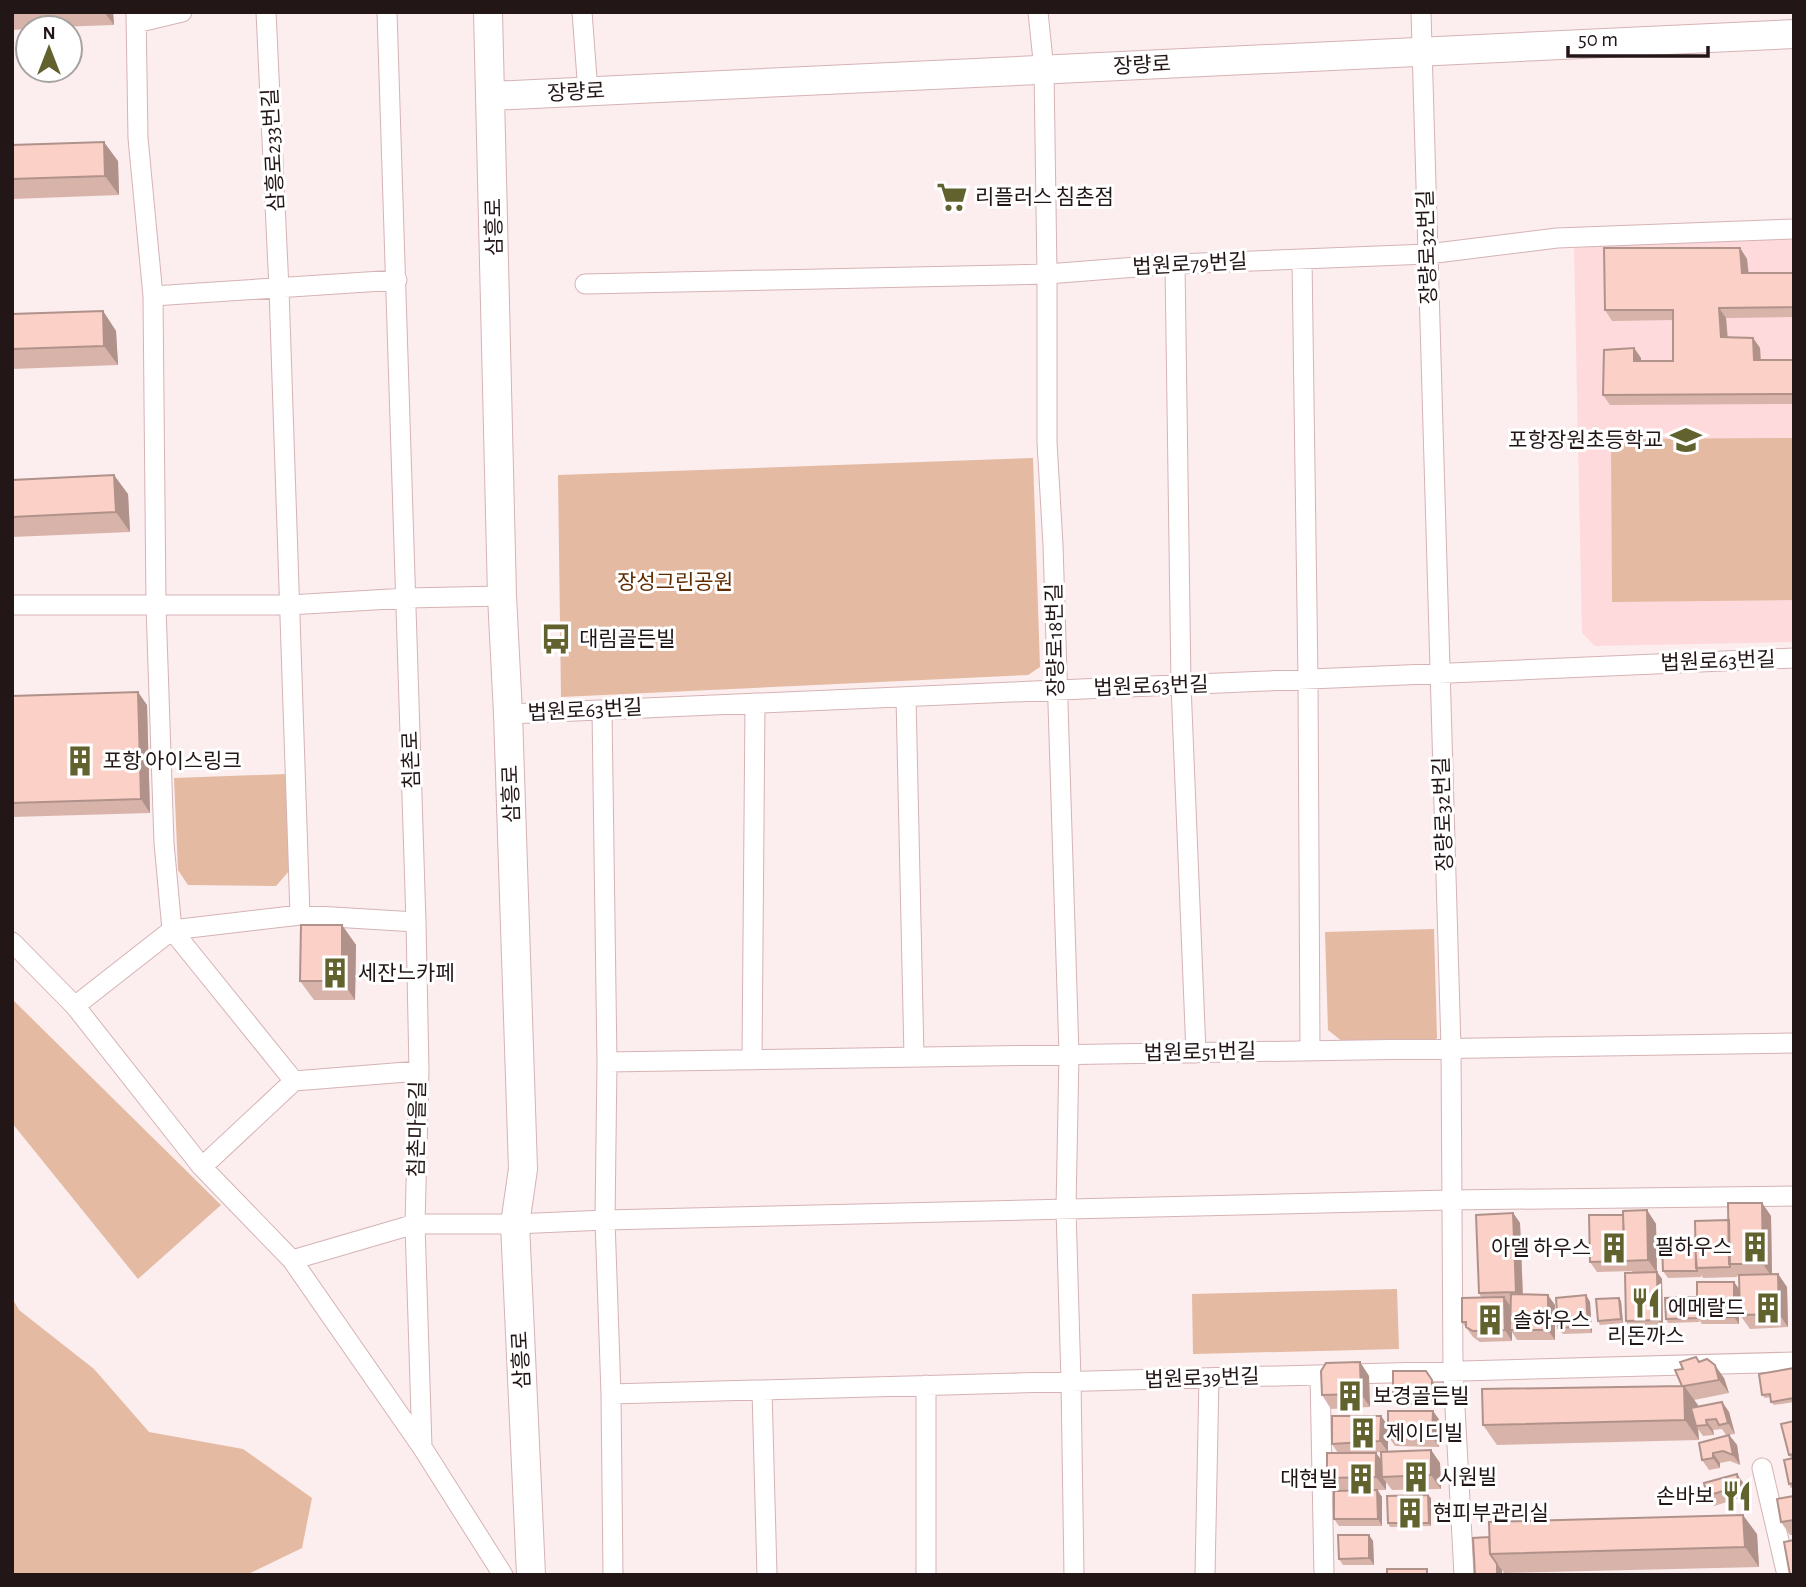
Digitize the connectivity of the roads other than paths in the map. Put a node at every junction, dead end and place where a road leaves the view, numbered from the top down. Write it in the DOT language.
graph roads {
  1 [pos="182,12"];
  2 [pos="266,12"];
  3 [pos="387,12"];
  4 [pos="488,12"];
  5 [pos="582,12"];
  6 [pos="1038,12"];
  7 [pos="1421,12"];
  8 [pos="136,18"];
  9 [pos="1794,34"];
  10 [pos="1423,52"];
  11 [pos="1044,70"];
  12 [pos="588,92"];
  13 [pos="491,96"];
  14 [pos="1794,229"];
  15 [pos="1428,254"];
  16 [pos="1302,258"];
  17 [pos="1175,264"];
  18 [pos="1047,274"];
  19 [pos="397,280"];
  20 [pos="585,284"];
  21 [pos="279,289"];
  22 [pos="153,296"];
  23 [pos="502,596"];
  24 [pos="407,598"];
  25 [pos="12,605"];
  26 [pos="289,605"];
  27 [pos="156,606"];
  28 [pos="1794,658"];
  29 [pos="1438,673"];
  30 [pos="1308,679"];
  31 [pos="1181,685"];
  32 [pos="1056,690"];
  33 [pos="906,696"];
  34 [pos="755,703"];
  35 [pos="602,710"];
  36 [pos="508,714"];
  37 [pos="300,915"];
  38 [pos="416,922"];
  39 [pos="172,930"];
  40 [pos="12,942"];
  41 [pos="75,1006"];
  42 [pos="1794,1043"];
  43 [pos="1451,1048"];
  44 [pos="1310,1051"];
  45 [pos="1196,1053"];
  46 [pos="1069,1054"];
  47 [pos="914,1057"];
  48 [pos="752,1060"];
  49 [pos="607,1062"];
  50 [pos="419,1071"];
  51 [pos="294,1081"];
  52 [pos="202,1167"];
  53 [pos="1794,1196"];
  54 [pos="1450,1200"];
  55 [pos="1066,1209"];
  56 [pos="605,1220"];
  57 [pos="415,1224"];
  58 [pos="515,1224"];
  59 [pos="292,1259"];
  60 [pos="1794,1362"];
  61 [pos="1453,1371"];
  62 [pos="1320,1375"];
  63 [pos="1209,1378"];
  64 [pos="1072,1381"];
  65 [pos="926,1385"];
  66 [pos="762,1390"];
  67 [pos="611,1394"];
  68 [pos="422,1447"];
  69 [pos="1762,1468"];
  70 [pos="503,1575"];
  71 [pos="531,1575"];
  72 [pos="613,1575"];
  73 [pos="767,1575"];
  74 [pos="926,1575"];
  75 [pos="1074,1575"];
  76 [pos="1205,1575"];
  77 [pos="1324,1575"];
  78 [pos="1464,1575"];
  79 [pos="1787,1575"];
  1 -- 8 [label="street"];
  2 -- 21 [label="street, 삼흥로233번길"];
  3 -- 19 [label="street"];
  4 -- 13 [label="main road, 삼흥로"];
  5 -- 12 [label="street"];
  6 -- 11 [label="street, 장량로18번길"];
  7 -- 10 [label="street, 장량로32번길"];
  8 -- 22 [label="street"];
  9 -- 10 [label="main road, 장량로"];
  10 -- 11 [label="main road, 장량로"];
  10 -- 15 [label="street, 장량로32번길"];
  11 -- 12 [label="main road, 장량로"];
  11 -- 18 [label="street, 장량로18번길"];
  12 -- 13 [label="main road, 장량로"];
  13 -- 23 [label="main road, 삼흥로"];
  14 -- 15 [label="street, 법원로79번길"];
  15 -- 16 [label="street, 법원로79번길"];
  15 -- 29 [label="street, 장량로32번길"];
  16 -- 17 [label="street, 법원로79번길"];
  16 -- 30 [label="street"];
  17 -- 18 [label="street, 법원로79번길"];
  17 -- 31 [label="street"];
  18 -- 20 [label="street, 법원로79번길"];
  18 -- 32 [label="street, 장량로18번길"];
  19 -- 21 [label="street"];
  19 -- 24 [label="street, 침촌로"];
  21 -- 22 [label="street"];
  21 -- 26 [label="street"];
  22 -- 27 [label="street"];
  23 -- 24 [label="street"];
  23 -- 36 [label="main road, 삼흥로"];
  24 -- 26 [label="street"];
  24 -- 38 [label="street, 침촌로"];
  25 -- 27 [label="street"];
  26 -- 27 [label="street"];
  26 -- 37 [label="street"];
  27 -- 39 [label="street"];
  28 -- 29 [label="street, 법원로63번길"];
  29 -- 30 [label="street, 법원로63번길"];
  29 -- 43 [label="street, 장량로32번길"];
  30 -- 31 [label="street, 법원로63번길"];
  30 -- 44 [label="street"];
  31 -- 32 [label="street, 법원로63번길"];
  31 -- 45 [label="street"];
  32 -- 33 [label="street, 법원로63번길"];
  32 -- 46 [label="street, 장량로18번길"];
  33 -- 34 [label="street, 법원로63번길"];
  33 -- 47 [label="street"];
  34 -- 35 [label="street, 법원로63번길"];
  34 -- 48 [label="street"];
  35 -- 36 [label="street, 법원로63번길"];
  35 -- 49 [label="street"];
  36 -- 58 [label="main road, 삼흥로"];
  37 -- 38 [label="street"];
  37 -- 39 [label="street"];
  38 -- 50 [label="street, 침촌로"];
  39 -- 41 [label="street"];
  39 -- 51 [label="street"];
  40 -- 41 [label="street"];
  41 -- 52 [label="street"];
  42 -- 43 [label="street, 법원로51번길"];
  43 -- 44 [label="street, 법원로51번길"];
  43 -- 54 [label="street, 장량로32번길"];
  44 -- 45 [label="street, 법원로51번길"];
  45 -- 46 [label="street, 법원로51번길"];
  46 -- 47 [label="street, 법원로51번길"];
  46 -- 55 [label="street, 장량로18번길"];
  47 -- 48 [label="street, 법원로51번길"];
  48 -- 49 [label="street, 법원로51번길"];
  49 -- 56 [label="street"];
  50 -- 51 [label="street, 침촌마을길"];
  50 -- 57 [label="street, 침촌마을길"];
  51 -- 52 [label="street"];
  52 -- 59 [label="street"];
  53 -- 54 [label="street"];
  54 -- 55 [label="street"];
  54 -- 61 [label="street, 장량로32번길"];
  55 -- 56 [label="street"];
  55 -- 64 [label="street, 장량로18번길"];
  56 -- 58 [label="street"];
  56 -- 67 [label="street"];
  57 -- 58 [label="street"];
  57 -- 59 [label="street"];
  57 -- 68 [label="street, 침촌마을길"];
  58 -- 71 [label="main road, 삼흥로"];
  59 -- 68 [label="street"];
  60 -- 61 [label="street, 법원로39번길"];
  61 -- 62 [label="street, 법원로39번길"];
  61 -- 78 [label="street, 장량로32번길"];
  62 -- 63 [label="street, 법원로39번길"];
  62 -- 77 [label="street"];
  63 -- 64 [label="street, 법원로39번길"];
  63 -- 76 [label="street"];
  64 -- 65 [label="street, 법원로39번길"];
  64 -- 75 [label="street, 장량로18번길"];
  65 -- 66 [label="street, 법원로39번길"];
  65 -- 74 [label="street"];
  66 -- 67 [label="street, 법원로39번길"];
  66 -- 73 [label="street"];
  67 -- 72 [label="street"];
  68 -- 70 [label="street"];
  69 -- 79 [label="street"];
}
